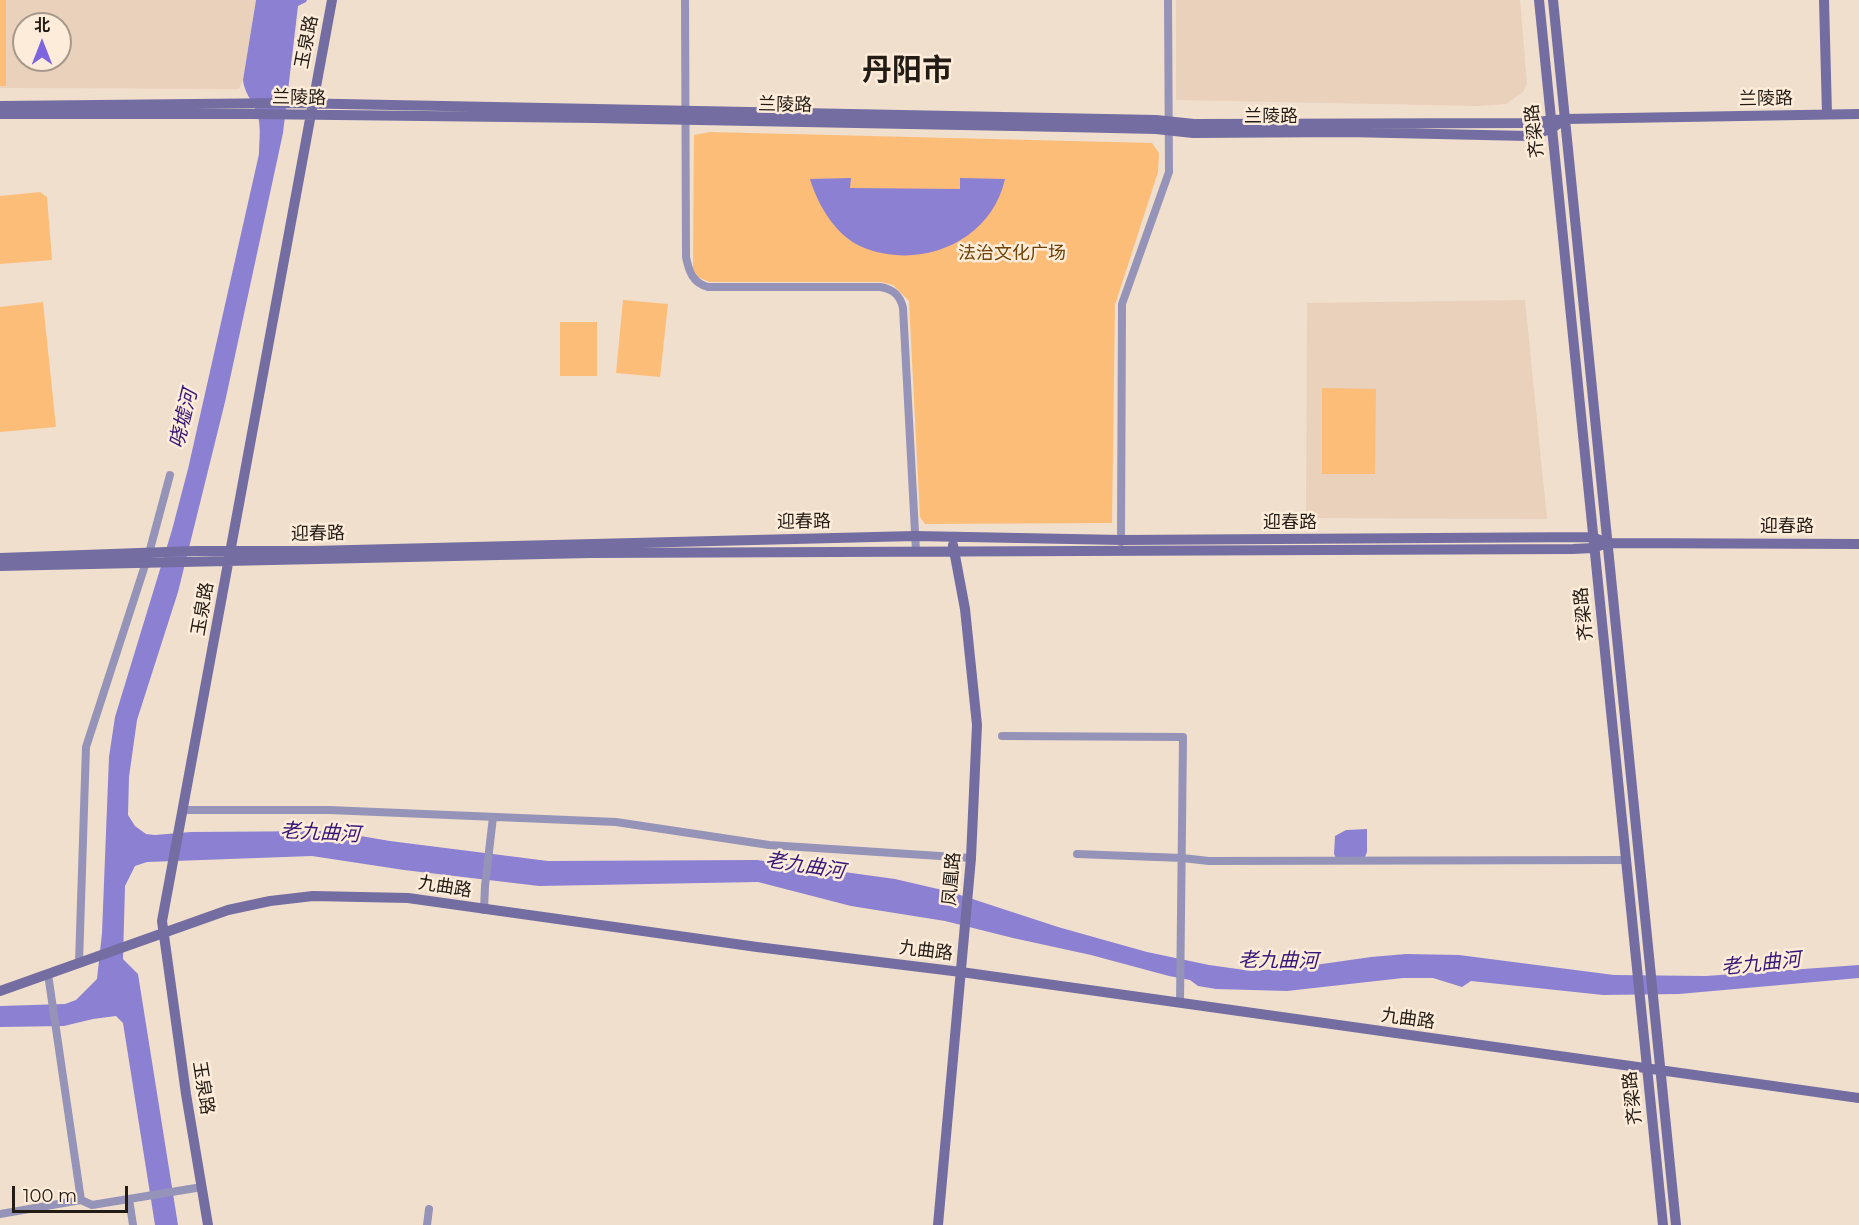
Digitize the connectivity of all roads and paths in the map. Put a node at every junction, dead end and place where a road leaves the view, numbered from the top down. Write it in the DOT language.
graph roads {
  1 [pos="332,0"];
  2 [pos="685,0"];
  3 [pos="1168,0"];
  4 [pos="1539,0"];
  5 [pos="1553,0"];
  6 [pos="1824,0"];
  7 [pos="0,106"];
  8 [pos="250,109"];
  9 [pos="312,109"];
  10 [pos="0,114"];
  11 [pos="1827,114"];
  12 [pos="1859,114"];
  13 [pos="686,115"];
  14 [pos="1565,119"];
  15 [pos="1551,125"];
  16 [pos="1169,126"];
  17 [pos="170,475"];
  18 [pos="915,536"];
  19 [pos="952,536"];
  20 [pos="1593,542"];
  21 [pos="1607,543"];
  22 [pos="1859,544"];
  23 [pos="1121,546"];
  24 [pos="916,550"];
  25 [pos="954,551"];
  26 [pos="230,556"];
  27 [pos="0,558"];
  28 [pos="153,558"];
  29 [pos="0,566"];
  30 [pos="1002,736"];
  31 [pos="1631,778"];
  32 [pos="1617,779"];
  33 [pos="183,810"];
  34 [pos="493,817"];
  35 [pos="1077,854"];
  36 [pos="971,858"];
  37 [pos="1182,858"];
  38 [pos="1626,860"];
  39 [pos="484,910"];
  40 [pos="163,933"];
  41 [pos="79,963"];
  42 [pos="961,972"];
  43 [pos="48,974"];
  44 [pos="0,991"];
  45 [pos="1180,1004"];
  46 [pos="1647,1068"];
  47 [pos="1660,1070"];
  48 [pos="1859,1098"];
  49 [pos="202,1187"];
  50 [pos="129,1199"];
  51 [pos="81,1200"];
  52 [pos="429,1209"];
  53 [pos="0,1214"];
  54 [pos="133,1225"];
  55 [pos="208,1225"];
  56 [pos="427,1225"];
  57 [pos="938,1225"];
  58 [pos="1663,1225"];
  59 [pos="1676,1225"];
  1 -- 9 [label="street, 玉泉路"];
  2 -- 13 [label="street"];
  3 -- 16 [label="street"];
  4 -- 15 [label="street, 齐梁路"];
  5 -- 14 [label="street, 齐梁路"];
  6 -- 11 [label="street"];
  7 -- 8 [label="street, 兰陵路"];
  8 -- 9 [label="street, 兰陵路"];
  8 -- 9 [label="street, 兰陵路"];
  8 -- 10 [label="street, 兰陵路"];
  9 -- 13 [label="street, 兰陵路"];
  9 -- 26 [label="street, 玉泉路"];
  11 -- 12 [label="street, 兰陵路"];
  11 -- 14 [label="street, 兰陵路"];
  13 -- 16 [label="street, 兰陵路"];
  13 -- 18 [label="street"];
  14 -- 15 [label="street, 兰陵路"];
  14 -- 21 [label="street, 齐梁路"];
  15 -- 16 [label="street, 兰陵路"];
  15 -- 20 [label="street, 齐梁路"];
  16 -- 23 [label="street"];
  17 -- 28 [label="street"];
  18 -- 19 [label="street, 迎春路"];
  18 -- 24 [label="street"];
  18 -- 26 [label="street, 迎春路"];
  19 -- 23 [label="street, 迎春路"];
  19 -- 25 [label="street, 凤凰路"];
  20 -- 21 [label="street, 迎春路"];
  20 -- 23 [label="street, 迎春路"];
  20 -- 32 [label="street, 齐梁路"];
  21 -- 22 [label="street, 迎春路"];
  21 -- 31 [label="street, 齐梁路"];
  23 -- 25 [label="street, 迎春路"];
  24 -- 25 [label="street, 迎春路"];
  24 -- 26 [label="street, 迎春路"];
  25 -- 36 [label="street, 凤凰路"];
  26 -- 28 [label="street, 迎春路"];
  26 -- 33 [label="street, 玉泉路"];
  27 -- 28 [label="street, 迎春路"];
  28 -- 29 [label="street, 迎春路"];
  28 -- 41 [label="street"];
  30 -- 37 [label="street"];
  31 -- 32 [label="street"];
  31 -- 47 [label="street, 齐梁路"];
  32 -- 38 [label="street, 齐梁路"];
  33 -- 34 [label="street"];
  33 -- 40 [label="street, 玉泉路"];
  34 -- 36 [label="street"];
  34 -- 39 [label="street"];
  35 -- 37 [label="street"];
  36 -- 42 [label="street, 凤凰路"];
  37 -- 38 [label="street"];
  37 -- 45 [label="street"];
  38 -- 46 [label="street, 齐梁路"];
  39 -- 40 [label="street, 九曲路"];
  39 -- 42 [label="street, 九曲路"];
  40 -- 41 [label="street, 九曲路"];
  40 -- 49 [label="street, 玉泉路"];
  41 -- 43 [label="street, 九曲路"];
  42 -- 45 [label="street, 九曲路"];
  42 -- 57 [label="street, 凤凰路"];
  43 -- 44 [label="street, 九曲路"];
  43 -- 51 [label="street"];
  45 -- 46 [label="street, 九曲路"];
  46 -- 47 [label="street, 九曲路"];
  46 -- 58 [label="street, 齐梁路"];
  47 -- 48 [label="street, 九曲路"];
  47 -- 59 [label="street, 齐梁路"];
  49 -- 50 [label="street"];
  49 -- 55 [label="street, 玉泉路"];
  50 -- 51 [label="street"];
  50 -- 54 [label="street"];
  51 -- 53 [label="street"];
  52 -- 56 [label="street"];
}
